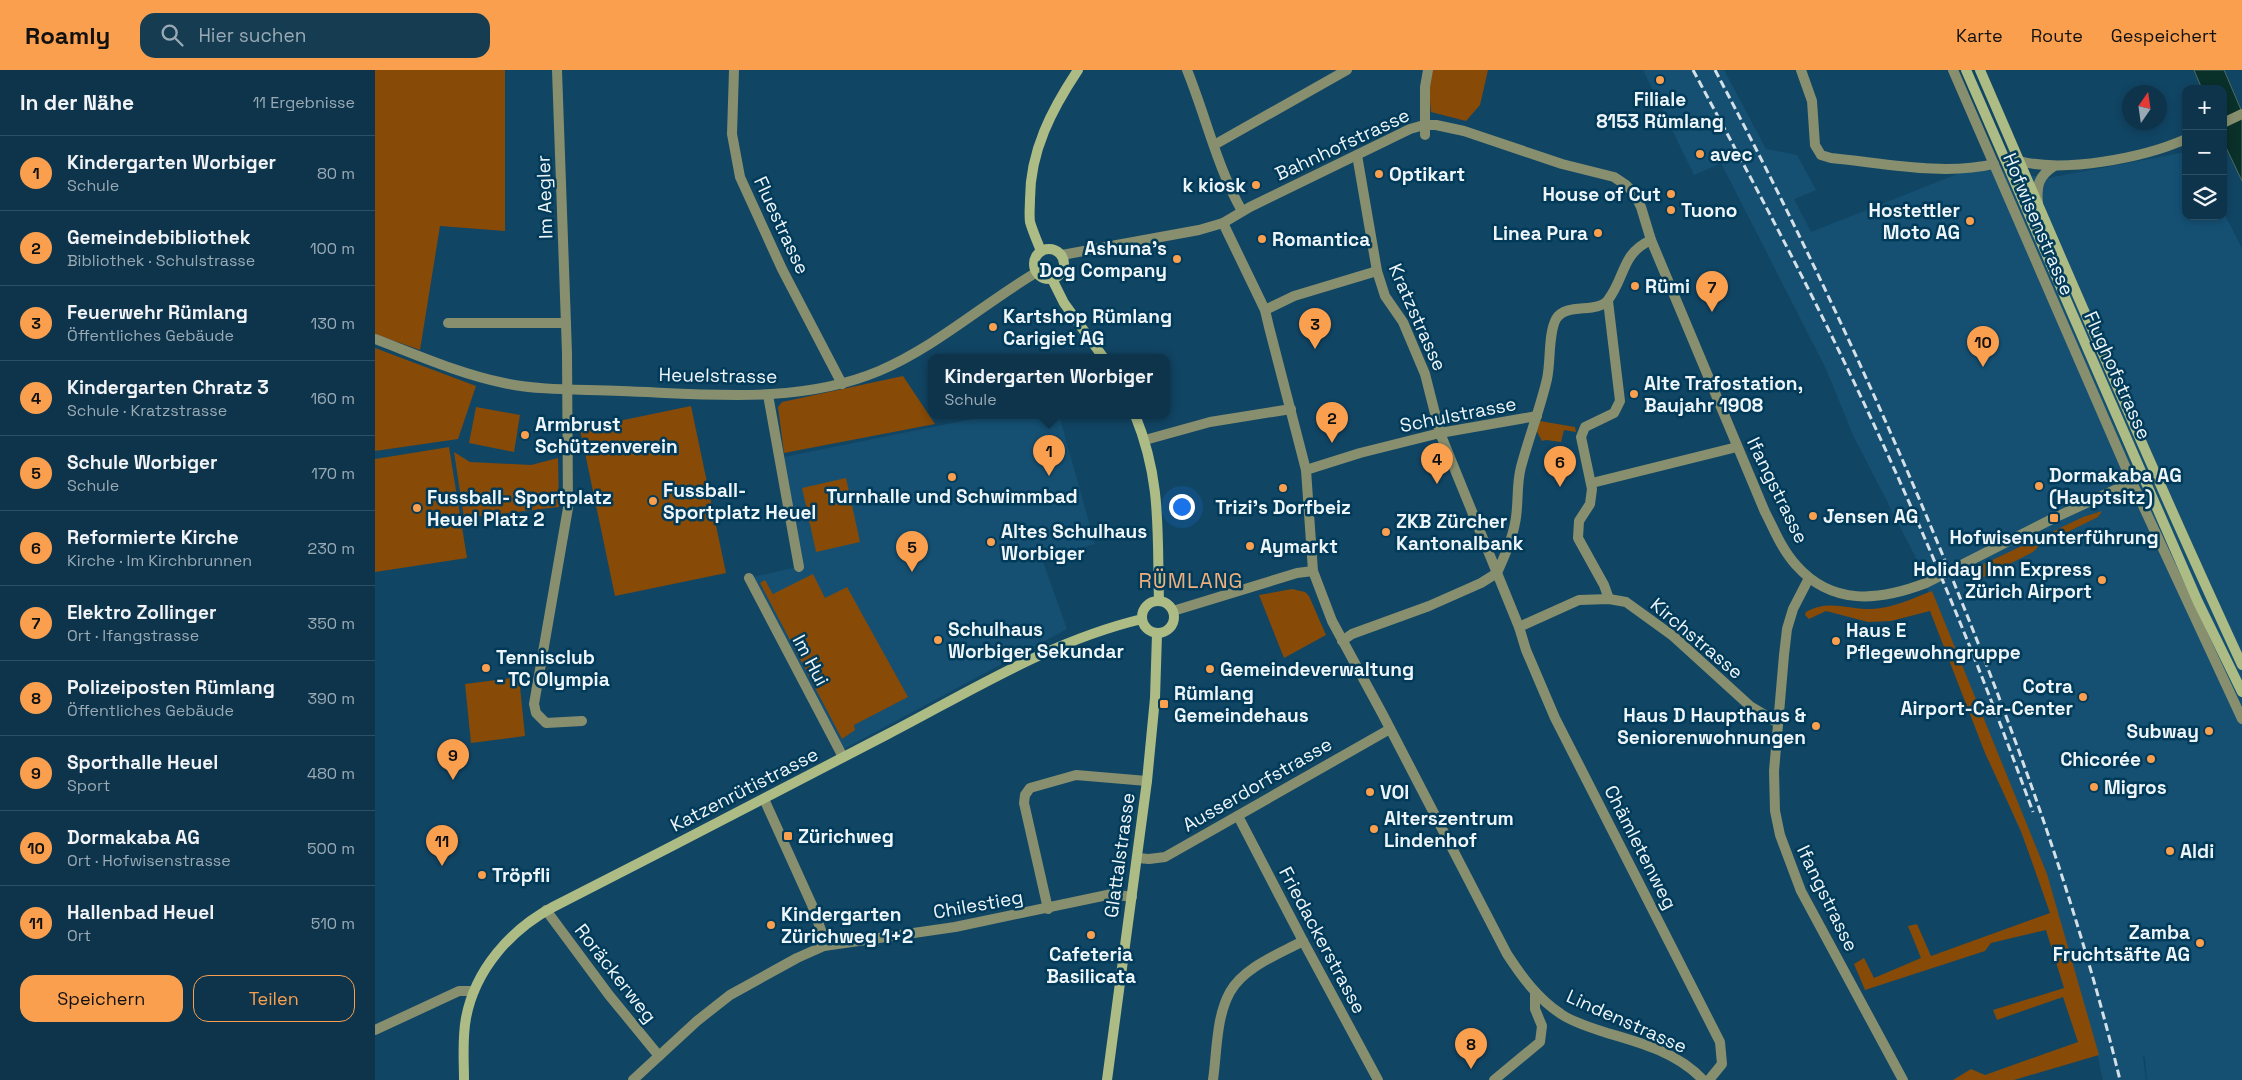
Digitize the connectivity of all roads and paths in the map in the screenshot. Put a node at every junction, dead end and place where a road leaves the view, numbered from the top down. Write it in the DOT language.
graph roads {
  1 [pos="557,70"];
  2 [pos="734,70"];
  3 [pos="1078,70"];
  4 [pos="1187,70"];
  5 [pos="1347,70"];
  6 [pos="1428,70"];
  7 [pos="1801,70"];
  8 [pos="1953,70"];
  9 [pos="1966,70"];
  10 [pos="1981,70"];
  11 [pos="2242,114"];
  12 [pos="2227,121"];
  13 [pos="1425,130"];
  14 [pos="2182,140"];
  15 [pos="1214,145"];
  16 [pos="1357,154"];
  17 [pos="2019,161"];
  18 [pos="1994,164"];
  19 [pos="2054,166"];
  20 [pos="1634,193"];
  21 [pos="2038,204"];
  22 [pos="1242,211"];
  23 [pos="1223,223"];
  24 [pos="1651,240"];
  25 [pos="1041,251"];
  26 [pos="1062,255"];
  27 [pos="1377,271"];
  28 [pos="1037,272"];
  29 [pos="1053,279"];
  30 [pos="1608,301"];
  31 [pos="1265,310"];
  32 [pos="448,323"];
  33 [pos="566,323"];
  34 [pos="375,339"];
  35 [pos="1101,354"];
  36 [pos="842,384"];
  37 [pos="567,389"];
  38 [pos="768,395"];
  39 [pos="1291,409"];
  40 [pos="1537,416"];
  41 [pos="1137,419"];
  42 [pos="1440,433"];
  43 [pos="1145,440"];
  44 [pos="1737,447"];
  45 [pos="1306,470"];
  46 [pos="2132,482"];
  47 [pos="1592,483"];
  48 [pos="799,567"];
  49 [pos="1313,570"];
  50 [pos="1497,573"];
  51 [pos="749,578"];
  52 [pos="1809,578"];
  53 [pos="1609,599"];
  54 [pos="1159,601"];
  55 [pos="1173,611"];
  56 [pos="1142,619"];
  57 [pos="1519,627"];
  58 [pos="1157,634"];
  59 [pos="1342,641"];
  60 [pos="2242,665"];
  61 [pos="2242,692"];
  62 [pos="2242,719"];
  63 [pos="582,721"];
  64 [pos="1778,722"];
  65 [pos="1390,729"];
  66 [pos="843,757"];
  67 [pos="1147,781"];
  68 [pos="765,799"];
  69 [pos="1238,816"];
  70 [pos="1137,858"];
  71 [pos="1132,897"];
  72 [pos="1048,908"];
  73 [pos="546,910"];
  74 [pos="1303,941"];
  75 [pos="824,946"];
  76 [pos="474,992"];
  77 [pos="1535,992"];
  78 [pos="375,1030"];
  79 [pos="659,1056"];
  80 [pos="464,1080"];
  81 [pos="633,1080"];
  82 [pos="1107,1080"];
  83 [pos="1213,1080"];
  84 [pos="1378,1080"];
  85 [pos="1494,1080"];
  86 [pos="1703,1080"];
  87 [pos="1709,1080"];
  88 [pos="1903,1080"];
  1 -- 33 [label="street, Im Aegler"];
  2 -- 36 [label="street, Fluestrasse"];
  3 -- 25 [label="street"];
  4 -- 15 [label="street"];
  5 -- 15 [label="street"];
  6 -- 13 [label="street"];
  7 -- 18 [label="street"];
  8 -- 18 [label="street, Hofwisenstrasse"];
  9 -- 61 [label="street, Flughofstrasse"];
  10 -- 17 [label="street, Flughofstrasse"];
  11 -- 12 [label="street"];
  13 -- 16 [label="street, Bahnhofstrasse"];
  13 -- 20 [label="street, Bahnhofstrasse"];
  14 -- 19 [label="street"];
  15 -- 22 [label="street"];
  16 -- 22 [label="street, Bahnhofstrasse"];
  16 -- 27 [label="street, Kratzstrasse"];
  17 -- 19 [label="street"];
  17 -- 21 [label="street, Flughofstrasse"];
  18 -- 46 [label="street, Hofwisenstrasse"];
  19 -- 21 [label="street"];
  20 -- 24 [label="street, Ifangstrasse"];
  21 -- 60 [label="street, Flughofstrasse"];
  22 -- 23 [label="street, Bahnhofstrasse"];
  23 -- 26 [label="street, Bahnhofstrasse"];
  23 -- 31 [label="street, Lindenstrasse"];
  24 -- 30 [label="street"];
  24 -- 44 [label="street, Ifangstrasse"];
  25 -- 26 [label="street"];
  25 -- 28 [label="street"];
  26 -- 29 [label="street"];
  27 -- 31 [label="street"];
  27 -- 42 [label="street, Kratzstrasse"];
  28 -- 29 [label="street"];
  28 -- 36 [label="street, Heuelstrasse"];
  29 -- 35 [label="street"];
  30 -- 40 [label="street, Schulstrasse"];
  30 -- 47 [label="street"];
  31 -- 39 [label="street, Lindenstrasse"];
  32 -- 33 [label="street"];
  33 -- 37 [label="street, Im Aegler"];
  34 -- 37 [label="street, Heuelstrasse"];
  36 -- 38 [label="street, Heuelstrasse"];
  37 -- 38 [label="street, Heuelstrasse"];
  37 -- 63 [label="street, Im Aegler"];
  38 -- 48 [label="street"];
  39 -- 43 [label="street"];
  39 -- 45 [label="street, Lindenstrasse"];
  40 -- 42 [label="street, Schulstrasse"];
  40 -- 50 [label="street"];
  41 -- 43 [label="street"];
  42 -- 45 [label="street, Schulstrasse"];
  42 -- 50 [label="street, Kratzstrasse"];
  43 -- 54 [label="street"];
  44 -- 47 [label="street"];
  44 -- 52 [label="street, Ifangstrasse"];
  45 -- 49 [label="street, Lindenstrasse"];
  46 -- 52 [label="street"];
  46 -- 62 [label="street, Hofwisenstrasse"];
  47 -- 53 [label="street"];
  49 -- 55 [label="street"];
  49 -- 59 [label="street, Lindenstrasse"];
  50 -- 57 [label="street"];
  50 -- 59 [label="street"];
  51 -- 66 [label="street, Im Hui"];
  52 -- 64 [label="street, Ifangstrasse"];
  53 -- 57 [label="street, Kirchstrasse"];
  53 -- 64 [label="street, Kirchstrasse"];
  54 -- 55 [label="street"];
  54 -- 56 [label="street"];
  55 -- 58 [label="street"];
  56 -- 58 [label="street"];
  56 -- 66 [label="street, Katzenrütistrasse"];
  57 -- 87 [label="street, Chämletenweg"];
  58 -- 67 [label="street, Glattalstrasse"];
  59 -- 65 [label="street, Lindenstrasse"];
  64 -- 88 [label="street, Ifangstrasse"];
  65 -- 69 [label="street, Ausserdorfstrasse"];
  65 -- 77 [label="street, Lindenstrasse"];
  66 -- 68 [label="street, Katzenrütistrasse"];
  67 -- 70 [label="street, Glattalstrasse"];
  67 -- 72 [label="street"];
  68 -- 73 [label="street, Katzenrütistrasse"];
  68 -- 75 [label="street"];
  69 -- 70 [label="street, Ausserdorfstrasse"];
  69 -- 74 [label="street, Friedackerstrasse"];
  70 -- 71 [label="street, Glattalstrasse"];
  71 -- 72 [label="street, Chilestieg"];
  71 -- 82 [label="street, Glattalstrasse"];
  72 -- 75 [label="street, Chilestieg"];
  73 -- 76 [label="street, Katzenrütistrasse"];
  73 -- 79 [label="street, Roräckerweg"];
  74 -- 83 [label="street"];
  74 -- 84 [label="street, Friedackerstrasse"];
  75 -- 79 [label="street, Chilestieg"];
  76 -- 78 [label="street"];
  76 -- 80 [label="street, Katzenrütistrasse"];
  77 -- 85 [label="street"];
  77 -- 86 [label="street, Lindenstrasse"];
  79 -- 81 [label="street, Chilestieg"];
}
